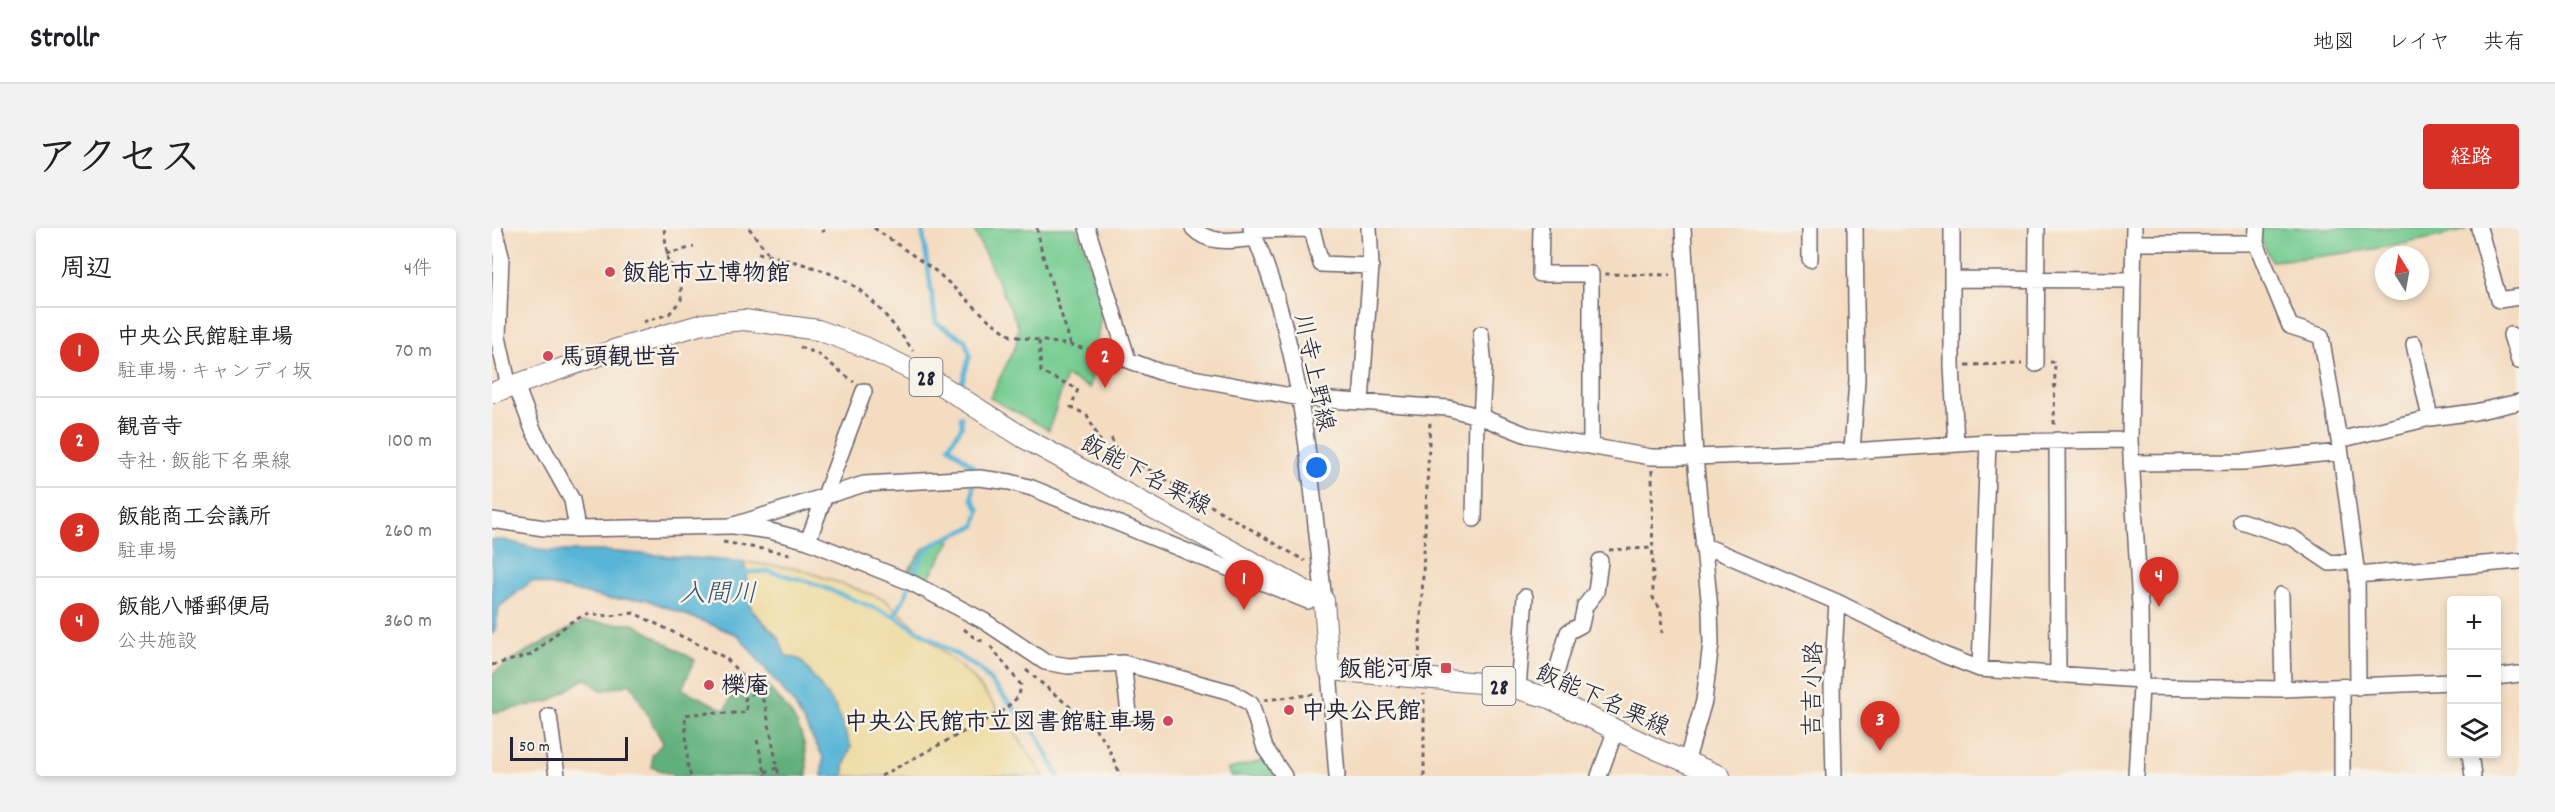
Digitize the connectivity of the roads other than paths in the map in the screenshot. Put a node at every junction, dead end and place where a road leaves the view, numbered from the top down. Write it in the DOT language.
graph roads {
  1 [pos="494,228"];
  2 [pos="1087,228"];
  3 [pos="1193,228"];
  4 [pos="1369,228"];
  5 [pos="1541,228"];
  6 [pos="1683,228"];
  7 [pos="1810,228"];
  8 [pos="1855,228"];
  9 [pos="1952,228"];
  10 [pos="2037,228"];
  11 [pos="2479,228"];
  12 [pos="1253,232"];
  13 [pos="2134,236"];
  14 [pos="2257,236"];
  15 [pos="1810,259"];
  16 [pos="1371,266"];
  17 [pos="1953,279"];
  18 [pos="2035,279"];
  19 [pos="2132,280"];
  20 [pos="2519,297"];
  21 [pos="1481,334"];
  22 [pos="2511,335"];
  23 [pos="2414,344"];
  24 [pos="2519,361"];
  25 [pos="2036,364"];
  26 [pos="506,388"];
  27 [pos="864,391"];
  28 [pos="1300,398"];
  29 [pos="1361,401"];
  30 [pos="2519,402"];
  31 [pos="1479,416"];
  32 [pos="2430,418"];
  33 [pos="2056,440"];
  34 [pos="2130,440"];
  35 [pos="1988,442"];
  36 [pos="1591,444"];
  37 [pos="1956,444"];
  38 [pos="2339,446"];
  39 [pos="1852,451"];
  40 [pos="1695,457"];
  41 [pos="2132,463"];
  42 [pos="824,494"];
  43 [pos="1474,519"];
  44 [pos="492,520"];
  45 [pos="2241,521"];
  46 [pos="731,526"];
  47 [pos="577,529"];
  48 [pos="808,541"];
  49 [pos="1703,545"];
  50 [pos="1600,561"];
  51 [pos="2519,561"];
  52 [pos="2356,568"];
  53 [pos="2281,595"];
  54 [pos="1525,597"];
  55 [pos="1837,602"];
  56 [pos="1324,604"];
  57 [pos="1123,663"];
  58 [pos="1980,669"];
  59 [pos="1329,670"];
  60 [pos="2519,674"];
  61 [pos="2058,675"];
  62 [pos="2501,676"];
  63 [pos="2447,682"];
  64 [pos="2140,684"];
  65 [pos="2342,687"];
  66 [pos="2358,687"];
  67 [pos="1518,689"];
  68 [pos="2283,689"];
  69 [pos="1549,698"];
  70 [pos="1129,713"];
  71 [pos="549,716"];
  72 [pos="1616,729"];
  73 [pos="2471,758"];
  74 [pos="1686,763"];
  75 [pos="557,776"];
  76 [pos="1284,776"];
  77 [pos="1337,776"];
  78 [pos="1599,776"];
  79 [pos="1720,776"];
  80 [pos="1834,776"];
  81 [pos="2136,776"];
  82 [pos="2342,776"];
  83 [pos="2473,776"];
  1 -- 26 [label="street"];
  2 -- 28 [label="street"];
  3 -- 12 [label="street"];
  4 -- 16 [label="street"];
  5 -- 36 [label="street"];
  6 -- 40 [label="street"];
  7 -- 15 [label="street"];
  8 -- 39 [label="street"];
  9 -- 17 [label="street"];
  10 -- 18 [label="street"];
  11 -- 20 [label="street"];
  12 -- 16 [label="street"];
  12 -- 28 [label="street, 川寺上野線"];
  13 -- 14 [label="street"];
  13 -- 19 [label="street"];
  14 -- 38 [label="street"];
  16 -- 29 [label="street"];
  17 -- 18 [label="street"];
  17 -- 37 [label="street"];
  18 -- 19 [label="street"];
  18 -- 25 [label="street"];
  19 -- 34 [label="street"];
  21 -- 31 [label="street"];
  22 -- 24 [label="street"];
  23 -- 32 [label="street"];
  26 -- 47 [label="street"];
  26 -- 56 [label="main road, 飯能下名栗線 / 28"];
  27 -- 42 [label="street"];
  28 -- 29 [label="street"];
  28 -- 56 [label="street, 川寺上野線"];
  29 -- 31 [label="street"];
  30 -- 32 [label="street"];
  31 -- 36 [label="street"];
  31 -- 43 [label="street"];
  32 -- 38 [label="street"];
  33 -- 34 [label="street"];
  33 -- 35 [label="street"];
  33 -- 61 [label="street"];
  34 -- 41 [label="street"];
  35 -- 37 [label="street"];
  35 -- 58 [label="street"];
  36 -- 40 [label="street"];
  37 -- 39 [label="street"];
  38 -- 41 [label="street"];
  38 -- 52 [label="street"];
  39 -- 40 [label="street"];
  40 -- 49 [label="street"];
  41 -- 64 [label="street"];
  42 -- 46 [label="street"];
  42 -- 48 [label="street"];
  42 -- 56 [label="street"];
  44 -- 47 [label="street"];
  45 -- 52 [label="street"];
  46 -- 47 [label="street"];
  46 -- 48 [label="street"];
  48 -- 57 [label="street"];
  49 -- 55 [label="street"];
  49 -- 74 [label="street"];
  50 -- 69 [label="street"];
  51 -- 52 [label="street"];
  52 -- 66 [label="street"];
  53 -- 68 [label="street"];
  54 -- 67 [label="street"];
  55 -- 58 [label="street"];
  55 -- 80 [label="street, 吉吉小路"];
  56 -- 59 [label="main road"];
  57 -- 70 [label="street"];
  57 -- 76 [label="street"];
  58 -- 61 [label="street"];
  59 -- 67 [label="main road, 飯能下名栗線 / 28"];
  59 -- 77 [label="street"];
  60 -- 62 [label="street"];
  61 -- 64 [label="street"];
  63 -- 66 [label="street"];
  64 -- 68 [label="street"];
  64 -- 81 [label="street"];
  65 -- 66 [label="street"];
  65 -- 68 [label="street"];
  65 -- 82 [label="street"];
  67 -- 69 [label="main road, 飯能下名栗線 / 28"];
  69 -- 72 [label="main road, 飯能下名栗線 / 28"];
  71 -- 75 [label="street"];
  72 -- 74 [label="main road, 飯能下名栗線 / 28"];
  72 -- 78 [label="street"];
  73 -- 83 [label="street"];
  74 -- 79 [label="main road, 飯能下名栗線 / 28"];
}
